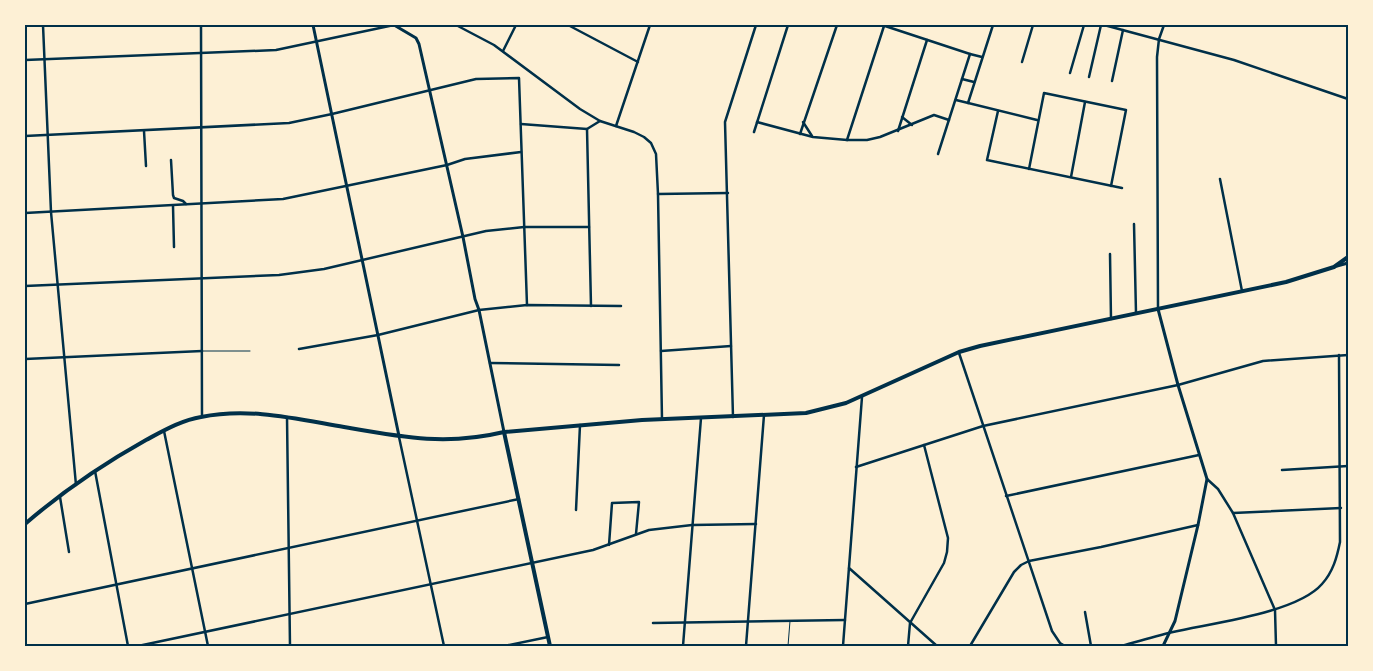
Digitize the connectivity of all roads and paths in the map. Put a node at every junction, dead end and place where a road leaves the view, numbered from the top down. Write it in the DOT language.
graph roads {
  1 [pos="43,25"];
  2 [pos="201,25"];
  3 [pos="313,25"];
  4 [pos="394,25"];
  5 [pos="456,25"];
  6 [pos="516,25"];
  7 [pos="568,25"];
  8 [pos="650,25"];
  9 [pos="756,25"];
  10 [pos="788,25"];
  11 [pos="837,25"];
  12 [pos="883,25"];
  13 [pos="993,25"];
  14 [pos="1033,25"];
  15 [pos="1084,25"];
  16 [pos="1103,25"];
  17 [pos="1164,25"];
  18 [pos="1123,30"];
  19 [pos="1159,39"];
  20 [pos="316,40"];
  21 [pos="927,40"];
  22 [pos="503,51"];
  23 [pos="201,53"];
  24 [pos="970,54"];
  25 [pos="982,57"];
  26 [pos="25,60"];
  27 [pos="44,60"];
  28 [pos="638,62"];
  29 [pos="1022,62"];
  30 [pos="1070,73"];
  31 [pos="1089,77"];
  32 [pos="962,79"];
  33 [pos="1112,81"];
  34 [pos="974,82"];
  35 [pos="430,91"];
  36 [pos="1348,99"];
  37 [pos="956,100"];
  38 [pos="1085,102"];
  39 [pos="968,103"];
  40 [pos="998,111"];
  41 [pos="332,114"];
  42 [pos="902,117"];
  43 [pos="949,120"];
  44 [pos="1037,120"];
  45 [pos="600,121"];
  46 [pos="758,122"];
  47 [pos="803,122"];
  48 [pos="521,124"];
  49 [pos="912,125"];
  50 [pos="616,126"];
  51 [pos="201,128"];
  52 [pos="587,128"];
  53 [pos="144,131"];
  54 [pos="898,131"];
  55 [pos="754,132"];
  56 [pos="48,134"];
  57 [pos="800,134"];
  58 [pos="25,136"];
  59 [pos="813,137"];
  60 [pos="847,140"];
  61 [pos="522,152"];
  62 [pos="938,154"];
  63 [pos="171,160"];
  64 [pos="447,165"];
  65 [pos="146,166"];
  66 [pos="1029,169"];
  67 [pos="1071,177"];
  68 [pos="1220,179"];
  69 [pos="347,186"];
  70 [pos="1111,186"];
  71 [pos="1122,188"];
  72 [pos="728,193"];
  73 [pos="658,194"];
  74 [pos="186,204"];
  75 [pos="202,204"];
  76 [pos="173,206"];
  77 [pos="51,212"];
  78 [pos="25,213"];
  79 [pos="1134,224"];
  80 [pos="524,227"];
  81 [pos="589,227"];
  82 [pos="463,237"];
  83 [pos="174,248"];
  84 [pos="1110,254"];
  85 [pos="1348,257"];
  86 [pos="362,260"];
  87 [pos="1348,263"];
  88 [pos="1334,267"];
  89 [pos="202,279"];
  90 [pos="58,284"];
  91 [pos="25,286"];
  92 [pos="1242,292"];
  93 [pos="526,305"];
  94 [pos="591,306"];
  95 [pos="621,306"];
  96 [pos="1158,309"];
  97 [pos="478,310"];
  98 [pos="1136,314"];
  99 [pos="1111,319"];
  100 [pos="378,334"];
  101 [pos="731,346"];
  102 [pos="299,349"];
  103 [pos="202,351"];
  104 [pos="250,351"];
  105 [pos="661,351"];
  106 [pos="959,352"];
  107 [pos="1339,355"];
  108 [pos="1348,355"];
  109 [pos="65,356"];
  110 [pos="25,359"];
  111 [pos="490,363"];
  112 [pos="619,366"];
  113 [pos="1178,385"];
  114 [pos="862,397"];
  115 [pos="764,415"];
  116 [pos="202,416"];
  117 [pos="286,417"];
  118 [pos="733,417"];
  119 [pos="701,418"];
  120 [pos="662,419"];
  121 [pos="580,425"];
  122 [pos="983,426"];
  123 [pos="164,431"];
  124 [pos="504,432"];
  125 [pos="399,437"];
  126 [pos="924,446"];
  127 [pos="1199,455"];
  128 [pos="1340,466"];
  129 [pos="1348,466"];
  130 [pos="856,467"];
  131 [pos="1282,470"];
  132 [pos="96,471"];
  133 [pos="1207,479"];
  134 [pos="76,485"];
  135 [pos="1006,496"];
  136 [pos="60,497"];
  137 [pos="518,499"];
  138 [pos="1340,508"];
  139 [pos="576,510"];
  140 [pos="1233,514"];
  141 [pos="417,520"];
  142 [pos="25,524"];
  143 [pos="756,524"];
  144 [pos="692,525"];
  145 [pos="1198,525"];
  146 [pos="636,534"];
  147 [pos="609,545"];
  148 [pos="289,548"];
  149 [pos="69,552"];
  150 [pos="1029,560"];
  151 [pos="532,563"];
  152 [pos="192,568"];
  153 [pos="849,568"];
  154 [pos="117,584"];
  155 [pos="431,584"];
  156 [pos="25,604"];
  157 [pos="1275,610"];
  158 [pos="1085,612"];
  159 [pos="290,614"];
  160 [pos="790,620"];
  161 [pos="845,620"];
  162 [pos="748,621"];
  163 [pos="653,623"];
  164 [pos="685,623"];
  165 [pos="910,623"];
  166 [pos="1171,632"];
  167 [pos="206,633"];
  168 [pos="548,637"];
  169 [pos="128,646"];
  170 [pos="138,646"];
  171 [pos="208,646"];
  172 [pos="290,646"];
  173 [pos="444,646"];
  174 [pos="504,646"];
  175 [pos="550,646"];
  176 [pos="683,646"];
  177 [pos="746,646"];
  178 [pos="788,646"];
  179 [pos="843,646"];
  180 [pos="908,646"];
  181 [pos="937,646"];
  182 [pos="970,646"];
  183 [pos="1065,646"];
  184 [pos="1092,646"];
  185 [pos="1121,646"];
  186 [pos="1163,646"];
  187 [pos="1276,646"];
  1 -- 27 [label="street"];
  2 -- 23 [label="street"];
  3 -- 20 [label="street"];
  4 -- 20 [label="street"];
  4 -- 35 [label="street"];
  5 -- 22 [label="street"];
  6 -- 22 [label="street"];
  7 -- 28 [label="street"];
  8 -- 28 [label="street"];
  9 -- 72 [label="street"];
  10 -- 46 [label="street"];
  11 -- 47 [label="street"];
  12 -- 21 [label="street"];
  12 -- 60 [label="street"];
  13 -- 25 [label="street"];
  14 -- 29 [label="street"];
  15 -- 30 [label="street"];
  16 -- 18 [label="street"];
  16 -- 31 [label="street"];
  17 -- 19 [label="street"];
  18 -- 19 [label="street"];
  18 -- 33 [label="street"];
  19 -- 36 [label="street"];
  19 -- 96 [label="street"];
  20 -- 23 [label="street"];
  20 -- 41 [label="street"];
  21 -- 24 [label="street"];
  21 -- 42 [label="street"];
  22 -- 45 [label="street"];
  23 -- 27 [label="street"];
  23 -- 51 [label="street"];
  24 -- 25 [label="street"];
  24 -- 32 [label="street"];
  25 -- 34 [label="street"];
  26 -- 27 [label="street"];
  27 -- 56 [label="street"];
  28 -- 50 [label="street"];
  32 -- 34 [label="street"];
  32 -- 37 [label="street"];
  34 -- 39 [label="street"];
  35 -- 41 [label="street"];
  35 -- 48 [label="street"];
  35 -- 64 [label="street"];
  37 -- 39 [label="street"];
  37 -- 43 [label="street"];
  38 -- 44 [label="street"];
  38 -- 67 [label="street"];
  38 -- 70 [label="street"];
  39 -- 40 [label="street"];
  40 -- 44 [label="street"];
  40 -- 66 [label="street"];
  41 -- 51 [label="street"];
  41 -- 69 [label="street"];
  42 -- 49 [label="street"];
  42 -- 54 [label="street"];
  43 -- 49 [label="street"];
  43 -- 62 [label="street"];
  44 -- 66 [label="street"];
  45 -- 50 [label="street"];
  45 -- 52 [label="street"];
  46 -- 55 [label="street"];
  46 -- 57 [label="street"];
  47 -- 57 [label="street"];
  47 -- 59 [label="street"];
  48 -- 52 [label="street"];
  48 -- 61 [label="street"];
  49 -- 54 [label="street"];
  50 -- 73 [label="street"];
  51 -- 53 [label="street"];
  51 -- 75 [label="street"];
  52 -- 81 [label="street"];
  53 -- 56 [label="street"];
  53 -- 65 [label="street"];
  54 -- 60 [label="street"];
  56 -- 58 [label="street"];
  56 -- 77 [label="street"];
  57 -- 59 [label="street"];
  59 -- 60 [label="street"];
  61 -- 64 [label="street"];
  61 -- 80 [label="street"];
  63 -- 74 [label="street"];
  64 -- 69 [label="street"];
  64 -- 82 [label="street"];
  66 -- 67 [label="street"];
  67 -- 70 [label="street"];
  68 -- 92 [label="street"];
  69 -- 75 [label="street"];
  69 -- 86 [label="street"];
  70 -- 71 [label="street"];
  72 -- 73 [label="street"];
  72 -- 101 [label="street"];
  73 -- 105 [label="street"];
  74 -- 75 [label="street"];
  74 -- 76 [label="street"];
  75 -- 89 [label="street"];
  76 -- 77 [label="street"];
  76 -- 83 [label="street"];
  77 -- 78 [label="street"];
  77 -- 90 [label="street"];
  79 -- 98 [label="street"];
  80 -- 81 [label="street"];
  80 -- 82 [label="street"];
  80 -- 93 [label="street"];
  81 -- 94 [label="street"];
  82 -- 86 [label="street"];
  82 -- 97 [label="street"];
  84 -- 99 [label="street"];
  85 -- 88 [label="main road"];
  86 -- 89 [label="street"];
  86 -- 100 [label="street"];
  87 -- 88 [label="street"];
  88 -- 92 [label="main road"];
  89 -- 90 [label="street"];
  89 -- 103 [label="street"];
  90 -- 91 [label="street"];
  90 -- 109 [label="street"];
  92 -- 96 [label="main road"];
  93 -- 94 [label="street"];
  93 -- 97 [label="street"];
  94 -- 95 [label="street"];
  96 -- 98 [label="main road"];
  96 -- 113 [label="street"];
  97 -- 100 [label="street"];
  97 -- 111 [label="street"];
  98 -- 99 [label="main road"];
  99 -- 106 [label="main road"];
  100 -- 102 [label="street"];
  100 -- 125 [label="street"];
  101 -- 105 [label="street"];
  101 -- 118 [label="street"];
  103 -- 104 [label="lane"];
  103 -- 109 [label="street"];
  103 -- 116 [label="street"];
  105 -- 120 [label="street"];
  106 -- 114 [label="main road"];
  106 -- 122 [label="street"];
  107 -- 108 [label="street"];
  107 -- 113 [label="street"];
  107 -- 128 [label="street"];
  109 -- 110 [label="street"];
  109 -- 134 [label="street"];
  111 -- 112 [label="street"];
  111 -- 124 [label="street"];
  113 -- 122 [label="street"];
  113 -- 127 [label="street"];
  114 -- 115 [label="main road"];
  114 -- 130 [label="street"];
  115 -- 118 [label="main road"];
  115 -- 143 [label="street"];
  116 -- 117 [label="main road"];
  116 -- 123 [label="main road"];
  117 -- 125 [label="main road"];
  117 -- 148 [label="street"];
  118 -- 119 [label="main road"];
  119 -- 120 [label="main road"];
  119 -- 144 [label="street"];
  120 -- 121 [label="main road"];
  121 -- 124 [label="main road"];
  121 -- 139 [label="street"];
  122 -- 126 [label="street"];
  122 -- 135 [label="street"];
  123 -- 132 [label="main road"];
  123 -- 152 [label="street"];
  124 -- 125 [label="main road"];
  124 -- 137 [label="main road"];
  125 -- 141 [label="street"];
  126 -- 130 [label="street"];
  126 -- 165 [label="street"];
  127 -- 133 [label="street"];
  127 -- 135 [label="street"];
  128 -- 129 [label="street"];
  128 -- 131 [label="street"];
  128 -- 138 [label="street"];
  130 -- 153 [label="street"];
  132 -- 134 [label="main road"];
  132 -- 154 [label="street"];
  133 -- 140 [label="street"];
  133 -- 145 [label="street"];
  134 -- 136 [label="main road"];
  135 -- 150 [label="street"];
  136 -- 142 [label="main road"];
  136 -- 149 [label="street"];
  137 -- 141 [label="street"];
  137 -- 151 [label="main road"];
  138 -- 140 [label="street"];
  138 -- 157 [label="street"];
  140 -- 157 [label="street"];
  141 -- 148 [label="street"];
  141 -- 155 [label="street"];
  143 -- 144 [label="street"];
  143 -- 162 [label="street"];
  144 -- 146 [label="street"];
  144 -- 164 [label="street"];
  145 -- 150 [label="street"];
  145 -- 166 [label="street"];
  146 -- 147 [label="street"];
  146 -- 147 [label="street"];
  147 -- 151 [label="street"];
  148 -- 152 [label="street"];
  148 -- 159 [label="street"];
  150 -- 182 [label="street"];
  150 -- 183 [label="street"];
  151 -- 155 [label="street"];
  151 -- 168 [label="main road"];
  152 -- 154 [label="street"];
  152 -- 167 [label="street"];
  153 -- 161 [label="street"];
  153 -- 165 [label="street"];
  154 -- 156 [label="street"];
  154 -- 169 [label="street"];
  155 -- 159 [label="street"];
  155 -- 173 [label="street"];
  157 -- 166 [label="street"];
  157 -- 187 [label="street"];
  158 -- 184 [label="street"];
  159 -- 167 [label="street"];
  159 -- 172 [label="street"];
  160 -- 161 [label="street"];
  160 -- 162 [label="street"];
  160 -- 178 [label="lane"];
  161 -- 179 [label="street"];
  162 -- 164 [label="street"];
  162 -- 177 [label="street"];
  163 -- 164 [label="street"];
  164 -- 176 [label="street"];
  165 -- 180 [label="street"];
  165 -- 181 [label="street"];
  166 -- 185 [label="street"];
  166 -- 186 [label="street"];
  167 -- 170 [label="street"];
  167 -- 171 [label="street"];
  168 -- 174 [label="street"];
  168 -- 175 [label="main road"];
}
